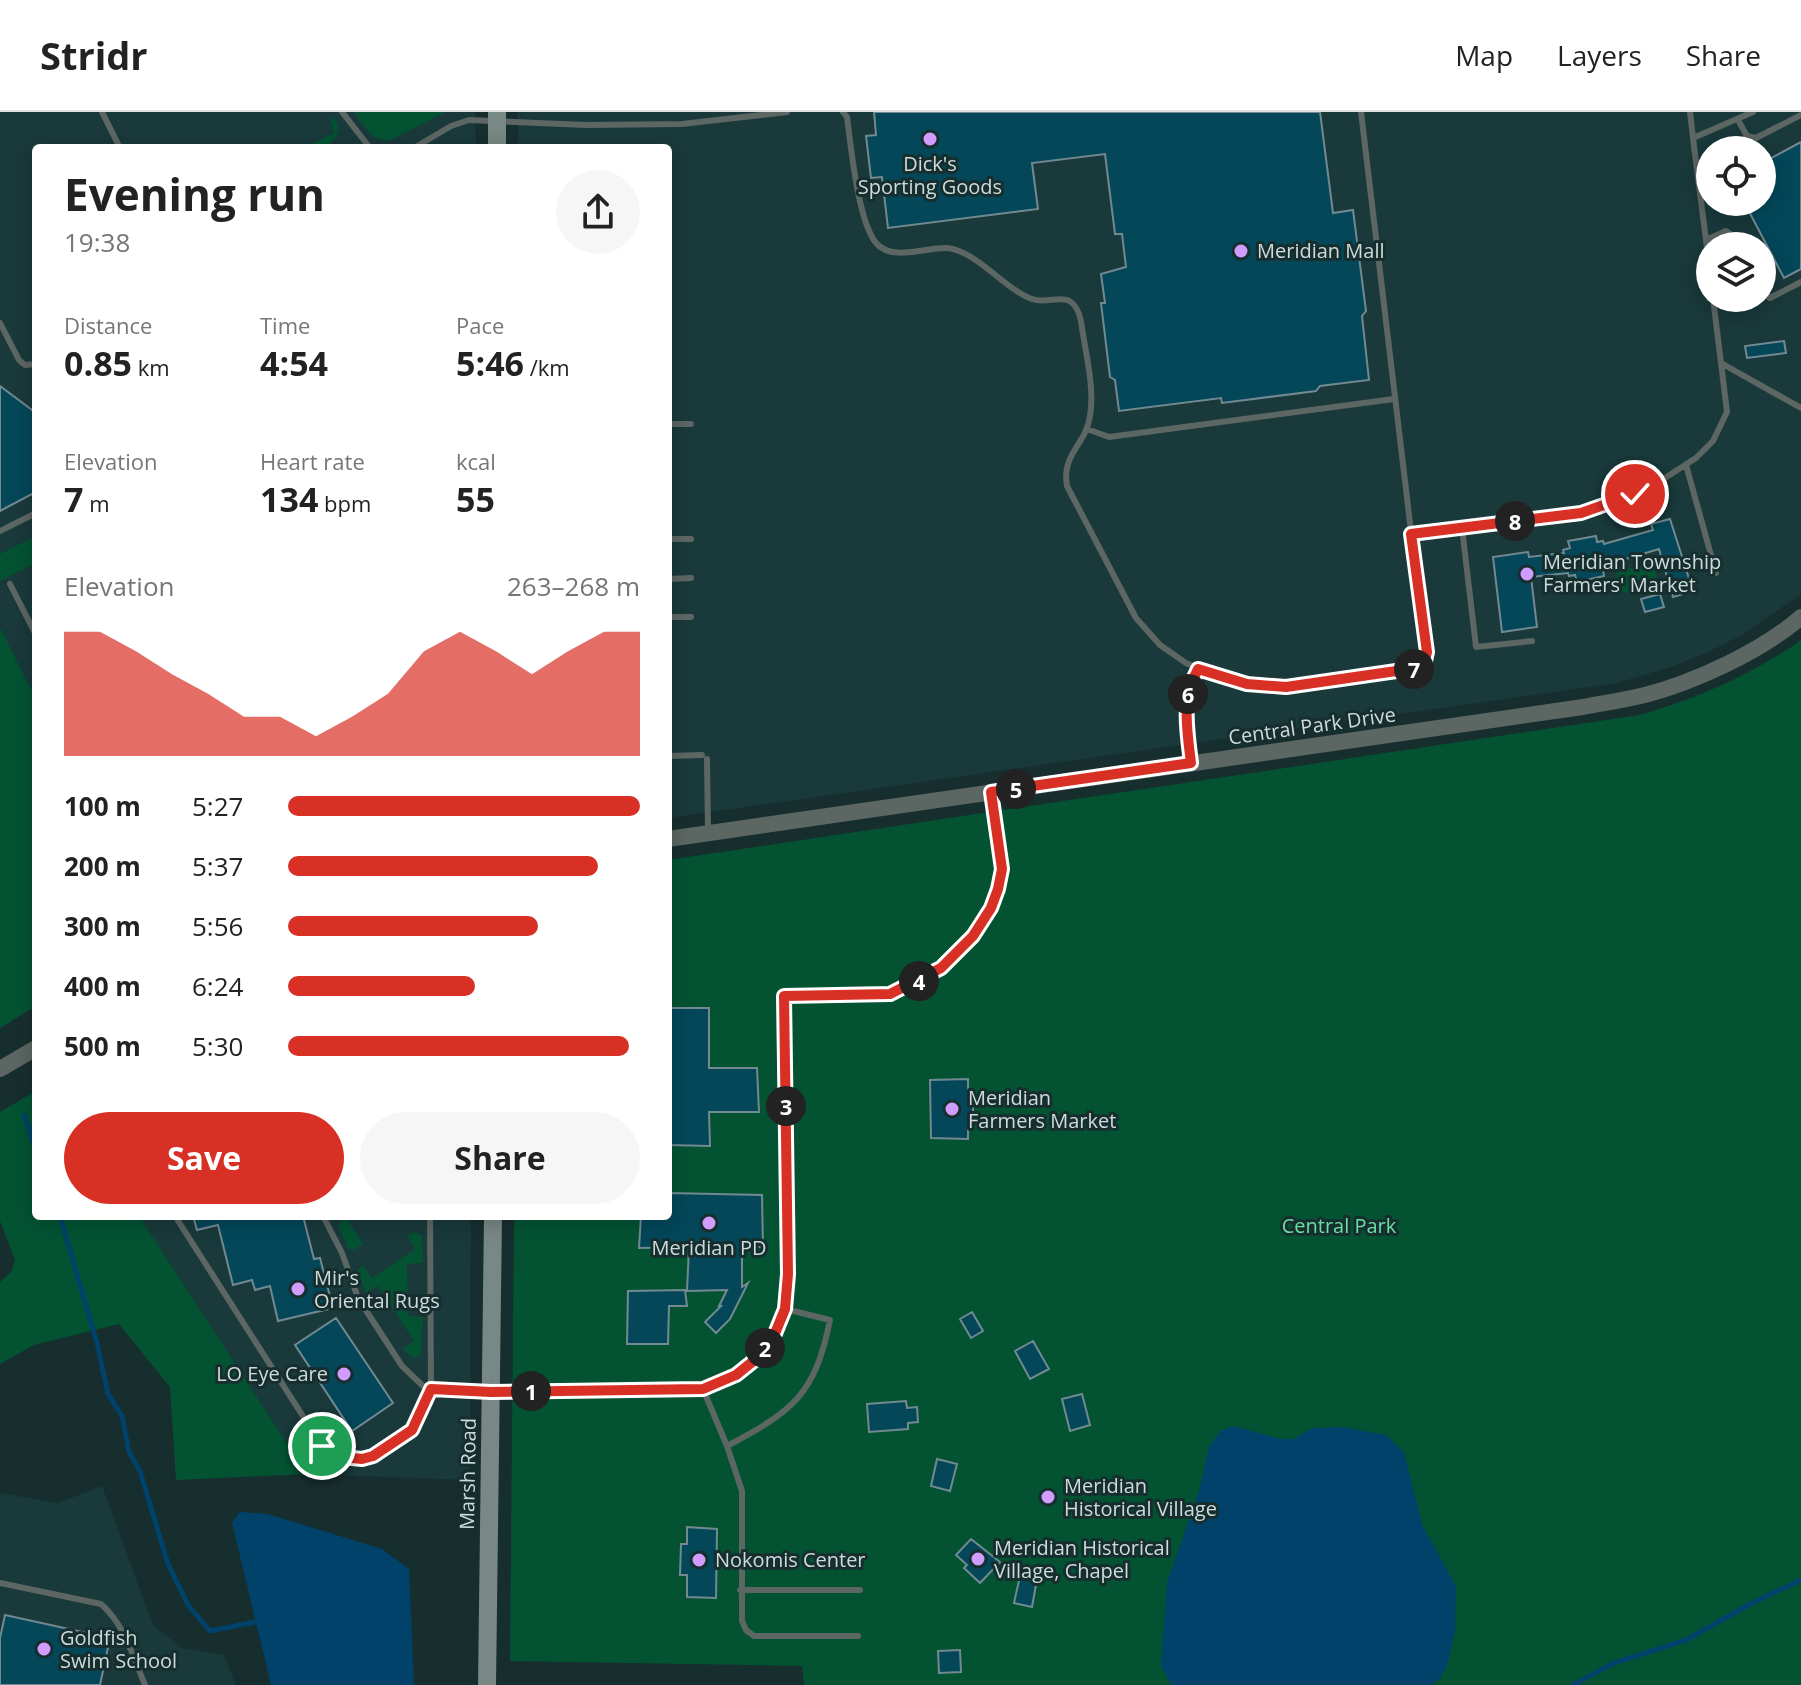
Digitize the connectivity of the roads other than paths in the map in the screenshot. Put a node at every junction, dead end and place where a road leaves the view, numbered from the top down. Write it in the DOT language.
graph roads {
  1 [pos="102,112"];
  2 [pos="342,112"];
  3 [pos="613,112"];
  4 [pos="703,112"];
  5 [pos="787,112"];
  6 [pos="843,112"];
  7 [pos="1361,112"];
  8 [pos="1690,112"];
  9 [pos="1753,112"];
  10 [pos="1801,115"];
  11 [pos="497,116"];
  12 [pos="1738,120"];
  13 [pos="705,123"];
  14 [pos="615,124"];
  15 [pos="1693,138"];
  16 [pos="118,144"];
  17 [pos="367,144"];
  18 [pos="421,144"];
  19 [pos="497,144"];
  20 [pos="1705,232"];
  21 [pos="1801,282"];
  22 [pos="1776,295"];
  23 [pos="1715,312"];
  24 [pos="0,323"];
  25 [pos="1721,363"];
  26 [pos="32,365"];
  27 [pos="1394,399"];
  28 [pos="1801,408"];
  29 [pos="672,424"];
  30 [pos="691,424"];
  31 [pos="1087,429"];
  32 [pos="1686,465"];
  33 [pos="32,515"];
  34 [pos="1462,528"];
  35 [pos="0,531"];
  36 [pos="1411,534"];
  37 [pos="672,539"];
  38 [pos="691,539"];
  39 [pos="1716,573"];
  40 [pos="691,578"];
  41 [pos="672,579"];
  42 [pos="10,584"];
  43 [pos="672,617"];
  44 [pos="691,617"];
  45 [pos="1801,617"];
  46 [pos="32,627"];
  47 [pos="1532,641"];
  48 [pos="1198,669"];
  49 [pos="672,756"];
  50 [pos="1191,763"];
  51 [pos="991,792"];
  52 [pos="708,835"];
  53 [pos="672,839"];
  54 [pos="32,1050"];
  55 [pos="0,1069"];
  56 [pos="178,1220"];
  57 [pos="325,1220"];
  58 [pos="430,1220"];
  59 [pos="493,1220"];
  60 [pos="785,1309"];
  61 [pos="431,1389"];
  62 [pos="703,1389"];
  63 [pos="491,1392"];
  64 [pos="727,1446"];
  65 [pos="0,1583"];
  66 [pos="740,1590"];
  67 [pos="860,1590"];
  68 [pos="858,1636"];
  69 [pos="145,1685"];
  70 [pos="487,1685"];
  1 -- 16 [label="lane"];
  2 -- 17 [label="lane"];
  3 -- 14 [label="lane"];
  4 -- 13 [label="lane"];
  5 -- 13 [label="lane"];
  6 -- 31 [label="lane"];
  7 -- 27 [label="lane"];
  8 -- 15 [label="lane"];
  9 -- 12 [label="lane"];
  10 -- 12 [label="lane"];
  11 -- 14 [label="lane"];
  11 -- 18 [label="lane"];
  11 -- 19 [label="main road"];
  12 -- 15 [label="lane"];
  13 -- 14 [label="lane"];
  15 -- 20 [label="lane"];
  21 -- 22 [label="lane"];
  23 -- 25 [label="lane"];
  24 -- 26 [label="lane"];
  25 -- 28 [label="lane"];
  25 -- 32 [label="lane"];
  27 -- 31 [label="lane"];
  27 -- 36 [label="lane"];
  29 -- 30 [label="lane"];
  31 -- 48 [label="lane"];
  32 -- 34 [label="lane"];
  32 -- 39 [label="lane"];
  33 -- 35 [label="lane"];
  34 -- 36 [label="lane"];
  34 -- 47 [label="lane"];
  36 -- 48 [label="lane"];
  37 -- 38 [label="lane"];
  40 -- 41 [label="lane"];
  42 -- 46 [label="lane"];
  43 -- 44 [label="lane"];
  45 -- 50 [label="street, Central Park Drive"];
  48 -- 50 [label="lane"];
  49 -- 52 [label="lane"];
  50 -- 51 [label="street, Central Park Drive"];
  51 -- 52 [label="street, Central Park Drive"];
  51 -- 60 [label="lane"];
  52 -- 53 [label="street, Central Park Drive"];
  54 -- 55 [label="street"];
  56 -- 61 [label="lane"];
  57 -- 61 [label="lane"];
  58 -- 61 [label="lane"];
  59 -- 63 [label="main road, Marsh Road"];
  60 -- 62 [label="lane"];
  60 -- 64 [label="lane"];
  61 -- 63 [label="lane"];
  62 -- 63 [label="lane"];
  62 -- 64 [label="lane"];
  63 -- 70 [label="main road, Marsh Road"];
  64 -- 66 [label="lane"];
  65 -- 69 [label="lane"];
  66 -- 67 [label="lane"];
  66 -- 68 [label="lane"];
}
